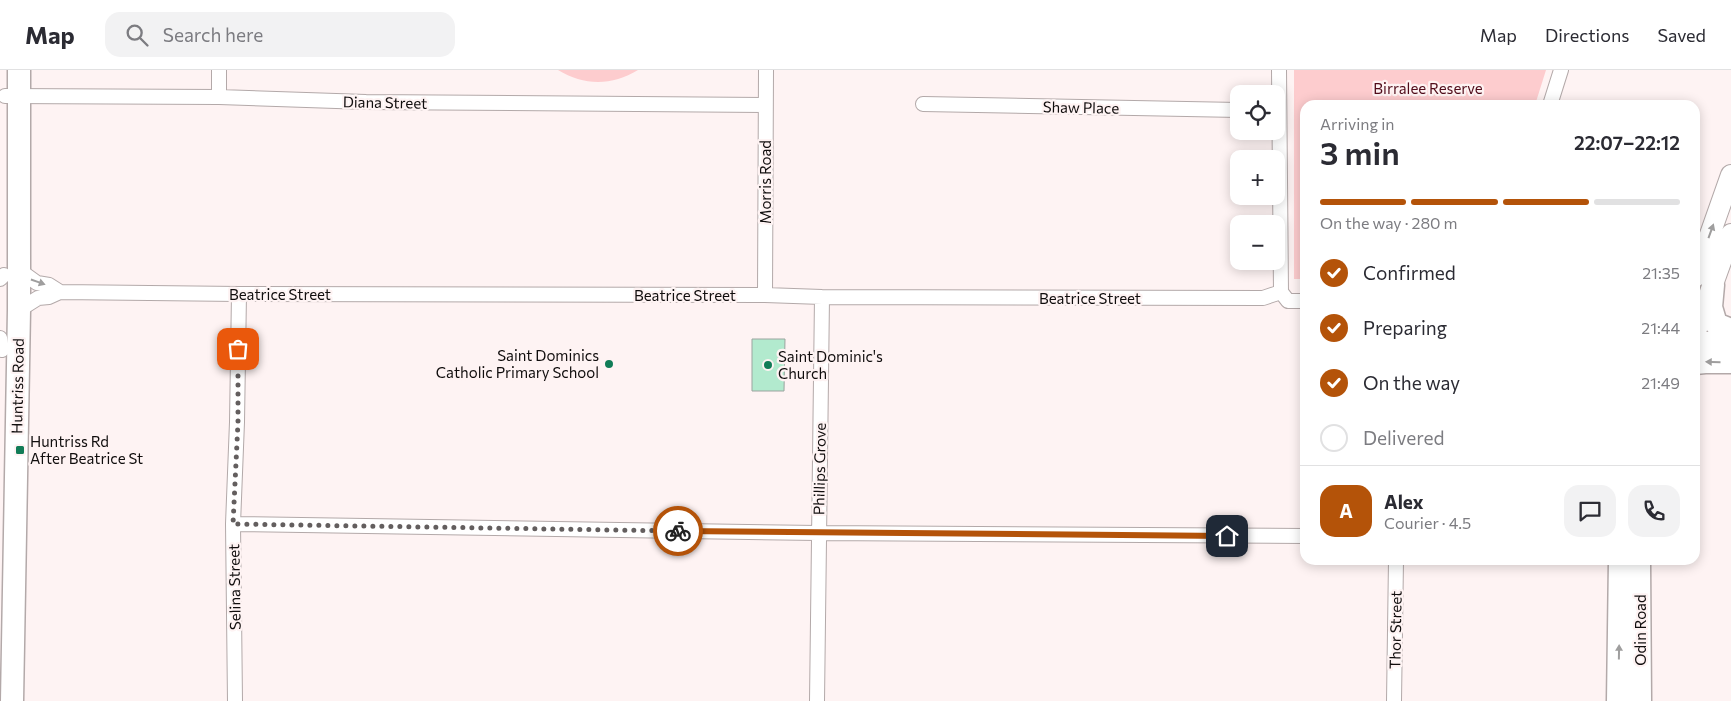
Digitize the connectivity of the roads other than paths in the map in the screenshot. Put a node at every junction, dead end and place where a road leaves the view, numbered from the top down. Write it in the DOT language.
graph roads {
  1 [pos="5,70"];
  2 [pos="19,70"];
  3 [pos="219,70"];
  4 [pos="766,70"];
  5 [pos="1279,70"];
  6 [pos="1561,70"];
  7 [pos="1279,85"];
  8 [pos="12,96"];
  9 [pos="219,97"];
  10 [pos="1552,100"];
  11 [pos="923,104"];
  12 [pos="765,105"];
  13 [pos="1230,110"];
  14 [pos="1278,140"];
  15 [pos="1731,178"];
  16 [pos="1725,211"];
  17 [pos="1731,234"];
  18 [pos="8,274"];
  19 [pos="1704,281"];
  20 [pos="60,292"];
  21 [pos="1281,292"];
  22 [pos="239,294"];
  23 [pos="764,295"];
  24 [pos="822,297"];
  25 [pos="1300,302"];
  26 [pos="1700,305"];
  27 [pos="18,310"];
  28 [pos="1731,330"];
  29 [pos="1700,343"];
  30 [pos="1731,343"];
  31 [pos="1,344"];
  32 [pos="1700,362"];
  33 [pos="1731,362"];
  34 [pos="233,524"];
  35 [pos="818,533"];
  36 [pos="1300,536"];
  37 [pos="1396,565"];
  38 [pos="1620,565"];
  39 [pos="1639,565"];
  40 [pos="0,666"];
  41 [pos="12,701"];
  42 [pos="235,701"];
  43 [pos="817,701"];
  44 [pos="1394,701"];
  45 [pos="1618,701"];
  46 [pos="1640,701"];
  1 -- 8 [label="main road, Huntriss Road"];
  2 -- 8 [label="main road, Huntriss Road"];
  3 -- 9 [label="street"];
  4 -- 12 [label="street, Morris Road"];
  5 -- 7 [label="street"];
  6 -- 10 [label="street"];
  8 -- 9 [label="street, Diana Street"];
  8 -- 18 [label="main road, Huntriss Road"];
  9 -- 12 [label="street, Diana Street"];
  11 -- 13 [label="street, Shaw Place"];
  12 -- 23 [label="street, Morris Road"];
  14 -- 21 [label="street"];
  15 -- 16 [label="main road"];
  19 -- 16 [label="main road, one-way"];
  17 -- 19 [label="main road"];
  18 -- 20 [label="street, Beatrice Street, one-way"];
  18 -- 27 [label="main road, Huntriss Road"];
  18 -- 31 [label="main road, Huntriss Road"];
  19 -- 26 [label="main road"];
  19 -- 28 [label="main road"];
  20 -- 22 [label="street, Beatrice Street"];
  20 -- 27 [label="street, Beatrice Street"];
  21 -- 24 [label="street, Beatrice Street"];
  21 -- 25 [label="street"];
  22 -- 23 [label="street, Beatrice Street"];
  22 -- 34 [label="street, Selina Street"];
  23 -- 24 [label="street, Beatrice Street"];
  24 -- 35 [label="street, Phillips Grove"];
  27 -- 41 [label="main road, Huntriss Road"];
  29 -- 30 [label="main road"];
  31 -- 40 [label="main road, Huntriss Road"];
  33 -- 32 [label="main road, one-way"];
  34 -- 35 [label="street"];
  34 -- 42 [label="street, Selina Street"];
  35 -- 36 [label="street"];
  35 -- 43 [label="street, Phillips Grove"];
  37 -- 44 [label="street, Thor Street"];
  45 -- 38 [label="main road, Odin Road, one-way"];
  39 -- 46 [label="main road, Odin Road"];
}
